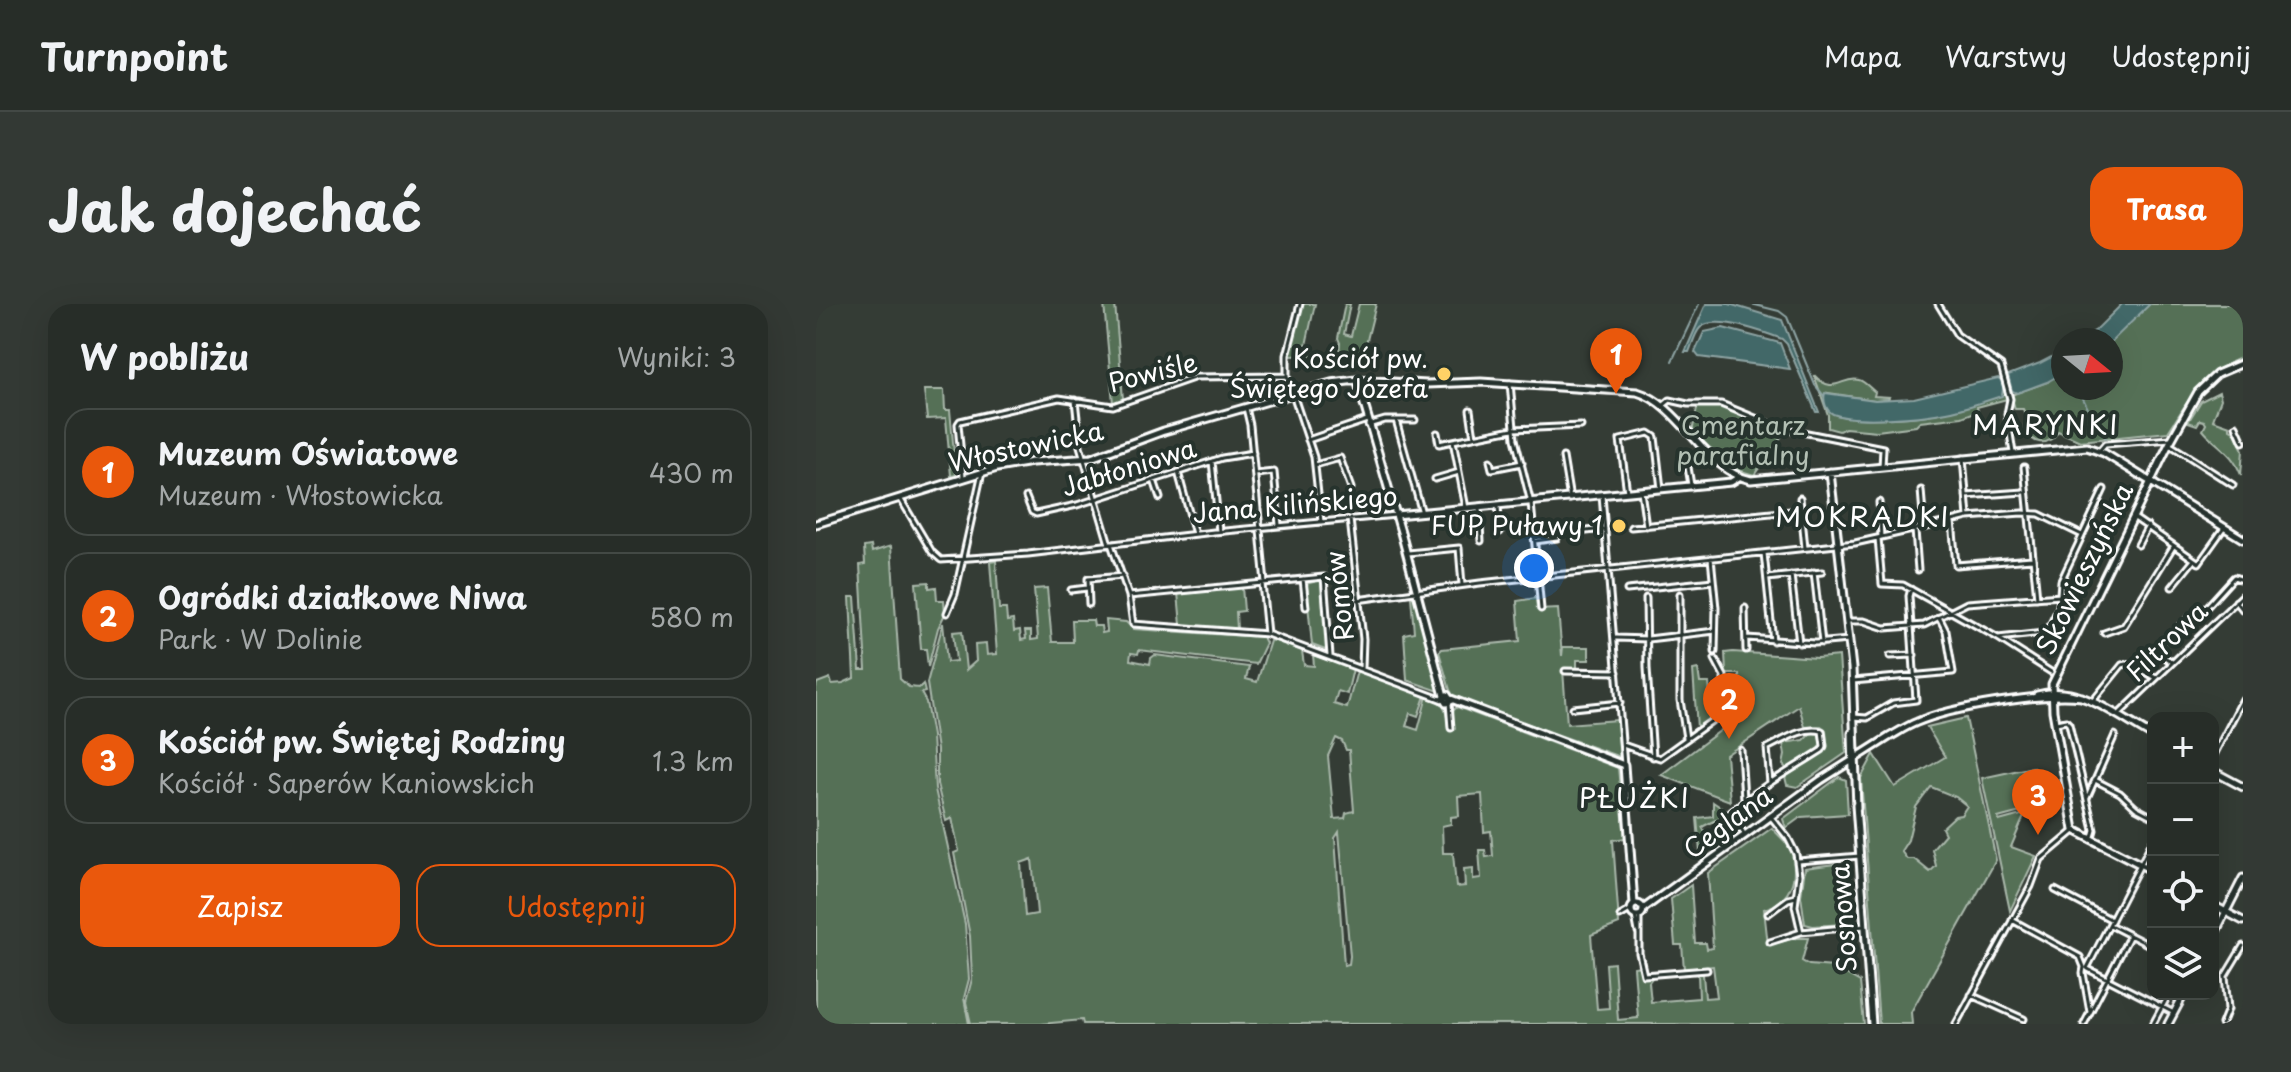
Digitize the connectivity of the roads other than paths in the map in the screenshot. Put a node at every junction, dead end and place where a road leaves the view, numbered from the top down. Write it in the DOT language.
graph roads {
  1 [pos="1300,304"];
  2 [pos="1938,304"];
  3 [pos="2243,363"];
  4 [pos="1287,376"];
  5 [pos="1357,380"];
  6 [pos="1510,383"];
  7 [pos="1293,392"];
  8 [pos="1075,400"];
  9 [pos="1664,405"];
  10 [pos="1245,406"];
  11 [pos="1470,410"];
  12 [pos="1396,420"];
  13 [pos="1415,420"];
  14 [pos="1368,422"];
  15 [pos="1581,426"];
  16 [pos="2236,426"];
  17 [pos="1513,429"];
  18 [pos="1437,433"];
  19 [pos="1474,437"];
  20 [pos="1308,440"];
  21 [pos="1453,441"];
  22 [pos="2170,441"];
  23 [pos="2243,442"];
  24 [pos="2099,451"];
  25 [pos="1253,453"];
  26 [pos="2013,453"];
  27 [pos="1686,455"];
  28 [pos="1563,457"];
  29 [pos="1963,458"];
  30 [pos="1083,459"];
  31 [pos="1212,461"];
  32 [pos="1490,461"];
  33 [pos="1522,463"];
  34 [pos="1315,465"];
  35 [pos="1882,467"];
  36 [pos="2024,467"];
  37 [pos="982,472"];
  38 [pos="1178,472"];
  39 [pos="1459,472"];
  40 [pos="1830,472"];
  41 [pos="1255,474"];
  42 [pos="1738,475"];
  43 [pos="963,478"];
  44 [pos="1435,479"];
  45 [pos="1154,480"];
  46 [pos="2150,481"];
  47 [pos="1691,485"];
  48 [pos="2233,485"];
  49 [pos="1351,488"];
  50 [pos="1661,489"];
  51 [pos="2104,489"];
  52 [pos="1921,490"];
  53 [pos="1641,491"];
  54 [pos="1627,492"];
  55 [pos="2024,492"];
  56 [pos="1602,495"];
  57 [pos="1966,496"];
  58 [pos="900,497"];
  59 [pos="1026,497"];
  60 [pos="1160,498"];
  61 [pos="1800,498"];
  62 [pos="1095,499"];
  63 [pos="1570,499"];
  64 [pos="1879,502"];
  65 [pos="1531,503"];
  66 [pos="1498,506"];
  67 [pos="1479,508"];
  68 [pos="1466,509"];
  69 [pos="1801,510"];
  70 [pos="1422,513"];
  71 [pos="2028,513"];
  72 [pos="1396,515"];
  73 [pos="1968,517"];
  74 [pos="2133,517"];
  75 [pos="1350,519"];
  76 [pos="1952,521"];
  77 [pos="1321,522"];
  78 [pos="816,524"];
  79 [pos="1279,526"];
  80 [pos="1646,526"];
  81 [pos="2148,526"];
  82 [pos="1631,527"];
  83 [pos="1924,527"];
  84 [pos="2224,527"];
  85 [pos="1260,528"];
  86 [pos="1605,529"];
  87 [pos="1915,530"];
  88 [pos="1219,531"];
  89 [pos="1500,532"];
  90 [pos="1577,532"];
  91 [pos="1195,534"];
  92 [pos="2082,535"];
  93 [pos="1880,537"];
  94 [pos="1557,538"];
  95 [pos="2243,539"];
  96 [pos="1481,541"];
  97 [pos="1535,541"];
  98 [pos="1110,544"];
  99 [pos="1838,545"];
  100 [pos="2138,545"];
  101 [pos="2173,547"];
  102 [pos="1805,548"];
  103 [pos="1764,552"];
  104 [pos="1406,553"];
  105 [pos="1711,558"];
  106 [pos="961,559"];
  107 [pos="2033,559"];
  108 [pos="2194,560"];
  109 [pos="1609,569"];
  110 [pos="1918,570"];
  111 [pos="1814,572"];
  112 [pos="1822,572"];
  113 [pos="1791,575"];
  114 [pos="1123,576"];
  115 [pos="1538,576"];
  116 [pos="1767,578"];
  117 [pos="1303,579"];
  118 [pos="2243,580"];
  119 [pos="1713,581"];
  120 [pos="1264,583"];
  121 [pos="1462,585"];
  122 [pos="2172,587"];
  123 [pos="1088,588"];
  124 [pos="1911,589"];
  125 [pos="1071,590"];
  126 [pos="1627,590"];
  127 [pos="1417,593"];
  128 [pos="1680,594"];
  129 [pos="2243,595"];
  130 [pos="1129,596"];
  131 [pos="2061,596"];
  132 [pos="1646,598"];
  133 [pos="2037,598"];
  134 [pos="1357,600"];
  135 [pos="2236,601"];
  136 [pos="1089,604"];
  137 [pos="1306,607"];
  138 [pos="1745,608"];
  139 [pos="1541,609"];
  140 [pos="2243,610"];
  141 [pos="1949,611"];
  142 [pos="947,613"];
  143 [pos="1939,617"];
  144 [pos="1847,621"];
  145 [pos="1912,626"];
  146 [pos="1715,631"];
  147 [pos="2104,633"];
  148 [pos="1267,634"];
  149 [pos="1682,636"];
  150 [pos="1614,638"];
  151 [pos="1747,638"];
  152 [pos="1998,638"];
  153 [pos="1648,639"];
  154 [pos="1849,640"];
  155 [pos="1773,641"];
  156 [pos="1799,643"];
  157 [pos="1822,643"];
  158 [pos="1746,650"];
  159 [pos="1715,652"];
  160 [pos="1914,655"];
  161 [pos="1330,656"];
  162 [pos="1890,656"];
  163 [pos="1715,659"];
  164 [pos="2172,662"];
  165 [pos="2127,664"];
  166 [pos="1362,668"];
  167 [pos="2139,668"];
  168 [pos="1565,671"];
  169 [pos="1617,672"];
  170 [pos="2054,673"];
  171 [pos="1915,677"];
  172 [pos="2156,678"];
  173 [pos="1853,681"];
  174 [pos="2052,694"];
  175 [pos="1434,695"];
  176 [pos="2243,699"];
  177 [pos="1447,700"];
  178 [pos="2092,702"];
  179 [pos="1620,703"];
  180 [pos="1573,708"];
  181 [pos="2117,716"];
  182 [pos="1854,718"];
  183 [pos="2055,721"];
  184 [pos="1451,728"];
  185 [pos="2147,733"];
  186 [pos="2115,735"];
  187 [pos="1889,737"];
  188 [pos="1686,739"];
  189 [pos="1856,740"];
  190 [pos="1623,745"];
  191 [pos="2219,745"];
  192 [pos="1870,746"];
  193 [pos="1741,750"];
  194 [pos="1653,757"];
  195 [pos="1854,757"];
  196 [pos="1624,765"];
  197 [pos="1843,767"];
  198 [pos="1853,771"];
  199 [pos="2219,774"];
  200 [pos="1821,780"];
  201 [pos="2095,780"];
  202 [pos="1770,783"];
  203 [pos="2243,787"];
  204 [pos="2087,798"];
  205 [pos="1744,800"];
  206 [pos="1857,808"];
  207 [pos="2147,814"];
  208 [pos="1771,817"];
  209 [pos="2074,830"];
  210 [pos="1745,836"];
  211 [pos="2091,840"];
  212 [pos="2147,851"];
  213 [pos="1860,856"];
  214 [pos="1798,861"];
  215 [pos="2140,864"];
  216 [pos="2147,868"];
  217 [pos="2243,878"];
  218 [pos="2055,890"];
  219 [pos="1796,897"];
  220 [pos="2219,908"];
  221 [pos="1637,910"];
  222 [pos="2225,911"];
  223 [pos="1768,914"];
  224 [pos="2012,920"];
  225 [pos="2243,921"];
  226 [pos="2111,922"];
  227 [pos="1865,926"];
  228 [pos="2217,928"];
  229 [pos="1801,932"];
  230 [pos="2130,935"];
  231 [pos="1770,942"];
  232 [pos="2147,944"];
  233 [pos="2243,946"];
  234 [pos="2086,967"];
  235 [pos="1707,970"];
  236 [pos="2107,979"];
  237 [pos="1971,995"];
  238 [pos="2166,1000"];
  239 [pos="2181,1000"];
  240 [pos="2162,1007"];
  241 [pos="2090,1012"];
  242 [pos="2174,1013"];
  243 [pos="2024,1019"];
  244 [pos="1872,1024"];
  245 [pos="1956,1024"];
  246 [pos="2084,1024"];
  247 [pos="2153,1024"];
  248 [pos="2168,1024"];
  249 [pos="2222,1024"];
  1 -- 4 [label="street"];
  2 -- 26 [label="street"];
  3 -- 22 [label="street, Skowieszyńska"];
  4 -- 7 [label="street"];
  4 -- 8 [label="street, Powiśle"];
  5 -- 6 [label="street, Włostowicka"];
  5 -- 7 [label="street, Włostowicka"];
  5 -- 14 [label="street"];
  6 -- 9 [label="street, Włostowicka"];
  6 -- 17 [label="street"];
  7 -- 10 [label="street, Włostowicka"];
  7 -- 20 [label="street"];
  8 -- 30 [label="street, Powiśle"];
  8 -- 43 [label="street, Powiśle"];
  9 -- 35 [label="street"];
  9 -- 42 [label="street, Włostowicka"];
  10 -- 25 [label="street"];
  10 -- 30 [label="street, Włostowicka"];
  11 -- 19 [label="street"];
  12 -- 13 [label="street"];
  12 -- 14 [label="street"];
  12 -- 70 [label="street"];
  14 -- 20 [label="street"];
  14 -- 72 [label="street"];
  15 -- 17 [label="street"];
  16 -- 23 [label="street"];
  17 -- 19 [label="street"];
  17 -- 33 [label="street"];
  18 -- 21 [label="street"];
  19 -- 21 [label="street"];
  20 -- 34 [label="street"];
  21 -- 39 [label="street"];
  22 -- 24 [label="street"];
  22 -- 46 [label="street, Skowieszyńska"];
  22 -- 48 [label="street"];
  24 -- 26 [label="street"];
  24 -- 46 [label="street"];
  25 -- 31 [label="street, Jabłoniowa"];
  25 -- 41 [label="street"];
  26 -- 29 [label="street"];
  27 -- 47 [label="street"];
  28 -- 63 [label="street"];
  29 -- 35 [label="street"];
  29 -- 57 [label="street"];
  30 -- 37 [label="street, Włostowicka"];
  30 -- 62 [label="street, Powiśle"];
  31 -- 38 [label="street, Jabłoniowa"];
  31 -- 88 [label="street"];
  32 -- 33 [label="street"];
  33 -- 65 [label="street"];
  34 -- 49 [label="street"];
  34 -- 77 [label="street"];
  35 -- 40 [label="street"];
  36 -- 55 [label="street"];
  37 -- 43 [label="street, Włostowicka"];
  37 -- 106 [label="street"];
  38 -- 45 [label="street, Jabłoniowa"];
  38 -- 91 [label="street"];
  39 -- 44 [label="street"];
  39 -- 68 [label="street"];
  40 -- 42 [label="street"];
  40 -- 99 [label="street"];
  41 -- 79 [label="street"];
  41 -- 85 [label="street"];
  42 -- 47 [label="street, Jana Kilińskiego"];
  43 -- 58 [label="street, Włostowicka"];
  45 -- 60 [label="street"];
  45 -- 62 [label="street, Jabłoniowa"];
  46 -- 74 [label="street, Skowieszyńska"];
  46 -- 84 [label="street"];
  47 -- 50 [label="street, Jana Kilińskiego"];
  50 -- 53 [label="street, Jana Kilińskiego"];
  50 -- 54 [label="street"];
  51 -- 92 [label="street"];
  52 -- 83 [label="street"];
  53 -- 54 [label="street, Jana Kilińskiego"];
  53 -- 80 [label="street"];
  54 -- 56 [label="street, Jana Kilińskiego"];
  55 -- 57 [label="street"];
  55 -- 71 [label="street"];
  56 -- 63 [label="street, Jana Kilińskiego"];
  56 -- 86 [label="street"];
  57 -- 73 [label="street"];
  58 -- 78 [label="street, Włostowicka"];
  58 -- 106 [label="street, Jana Kilińskiego"];
  59 -- 62 [label="street, Jabłoniowa"];
  61 -- 69 [label="street"];
  62 -- 98 [label="street, Powiśle"];
  63 -- 65 [label="street, Jana Kilińskiego"];
  64 -- 93 [label="street"];
  65 -- 66 [label="street, Jana Kilińskiego"];
  65 -- 97 [label="street"];
  66 -- 67 [label="street, Jana Kilińskiego"];
  66 -- 89 [label="street"];
  67 -- 68 [label="street, Jana Kilińskiego"];
  67 -- 96 [label="street"];
  68 -- 70 [label="street, Jana Kilińskiego"];
  69 -- 80 [label="street"];
  69 -- 102 [label="street"];
  70 -- 72 [label="street, Jana Kilińskiego"];
  71 -- 73 [label="street"];
  71 -- 92 [label="street"];
  71 -- 107 [label="street"];
  72 -- 75 [label="street, Jana Kilińskiego"];
  72 -- 104 [label="street"];
  73 -- 76 [label="street"];
  74 -- 81 [label="street"];
  74 -- 170 [label="street, Skowieszyńska"];
  75 -- 77 [label="street, Jana Kilińskiego"];
  75 -- 134 [label="street, Romów"];
  76 -- 83 [label="street"];
  76 -- 107 [label="street"];
  77 -- 79 [label="street, Jana Kilińskiego"];
  79 -- 85 [label="street, Jana Kilińskiego"];
  80 -- 82 [label="street"];
  81 -- 100 [label="street"];
  81 -- 101 [label="street"];
  83 -- 87 [label="street"];
  84 -- 95 [label="street"];
  84 -- 108 [label="street"];
  85 -- 88 [label="street, Jana Kilińskiego"];
  85 -- 120 [label="street"];
  86 -- 90 [label="street"];
  86 -- 109 [label="street"];
  87 -- 93 [label="street"];
  87 -- 110 [label="street"];
  88 -- 91 [label="street, Jana Kilińskiego"];
  91 -- 98 [label="street, Jana Kilińskiego"];
  92 -- 131 [label="street"];
  93 -- 99 [label="street"];
  93 -- 124 [label="street"];
  94 -- 97 [label="street"];
  97 -- 115 [label="street"];
  98 -- 106 [label="street, Jana Kilińskiego"];
  98 -- 114 [label="street, Powiśle"];
  99 -- 102 [label="street"];
  99 -- 144 [label="street"];
  101 -- 108 [label="street"];
  101 -- 147 [label="street"];
  102 -- 103 [label="street"];
  103 -- 105 [label="street"];
  103 -- 116 [label="street"];
  104 -- 121 [label="street"];
  104 -- 127 [label="street"];
  105 -- 109 [label="street"];
  105 -- 119 [label="street"];
  106 -- 142 [label="street"];
  107 -- 133 [label="street"];
  108 -- 122 [label="street"];
  109 -- 115 [label="street"];
  109 -- 150 [label="street"];
  111 -- 112 [label="street"];
  111 -- 113 [label="street"];
  111 -- 157 [label="street"];
  113 -- 116 [label="street"];
  113 -- 156 [label="street"];
  114 -- 123 [label="street"];
  114 -- 130 [label="street, Powiśle"];
  115 -- 121 [label="street"];
  115 -- 139 [label="street"];
  116 -- 155 [label="street"];
  117 -- 120 [label="street"];
  117 -- 137 [label="street"];
  117 -- 161 [label="street"];
  118 -- 164 [label="street"];
  119 -- 126 [label="street"];
  119 -- 146 [label="street"];
  120 -- 130 [label="street"];
  120 -- 148 [label="street"];
  121 -- 127 [label="street"];
  123 -- 125 [label="street"];
  123 -- 136 [label="street"];
  124 -- 141 [label="street"];
  124 -- 145 [label="street"];
  127 -- 134 [label="street"];
  127 -- 177 [label="street"];
  128 -- 149 [label="street"];
  129 -- 135 [label="street, Filtrowa"];
  130 -- 148 [label="street, Powiśle"];
  131 -- 133 [label="street"];
  131 -- 152 [label="street"];
  132 -- 153 [label="street"];
  133 -- 141 [label="street"];
  134 -- 166 [label="street, Romów"];
  135 -- 140 [label="street"];
  135 -- 164 [label="street, Filtrowa"];
  138 -- 151 [label="street"];
  141 -- 143 [label="street"];
  141 -- 152 [label="street"];
  143 -- 145 [label="street"];
  143 -- 171 [label="street"];
  144 -- 145 [label="street"];
  144 -- 154 [label="street"];
  145 -- 160 [label="street"];
  146 -- 149 [label="street"];
  146 -- 159 [label="street"];
  148 -- 161 [label="street"];
  149 -- 153 [label="street"];
  149 -- 188 [label="street"];
  150 -- 153 [label="street"];
  150 -- 169 [label="street"];
  151 -- 155 [label="street"];
  151 -- 158 [label="street"];
  152 -- 170 [label="street"];
  153 -- 194 [label="street"];
  154 -- 157 [label="street"];
  154 -- 173 [label="street"];
  155 -- 156 [label="street"];
  156 -- 157 [label="street"];
  160 -- 162 [label="street"];
  160 -- 171 [label="street"];
  161 -- 166 [label="street"];
  163 -- 188 [label="street"];
  164 -- 172 [label="street, Filtrowa"];
  165 -- 178 [label="street"];
  166 -- 175 [label="street"];
  167 -- 172 [label="street"];
  168 -- 169 [label="street"];
  169 -- 179 [label="street"];
  170 -- 174 [label="street, Skowieszyńska"];
  171 -- 173 [label="street"];
  171 -- 182 [label="street"];
  172 -- 181 [label="street, Filtrowa"];
  173 -- 182 [label="street"];
  174 -- 178 [label="street"];
  174 -- 183 [label="street"];
  174 -- 187 [label="street, Skowieszyńska"];
  175 -- 177 [label="street"];
  176 -- 191 [label="street"];
  177 -- 184 [label="street"];
  177 -- 196 [label="street"];
  178 -- 181 [label="street"];
  179 -- 180 [label="street"];
  179 -- 190 [label="street"];
  181 -- 185 [label="street"];
  182 -- 189 [label="street"];
  182 -- 195 [label="street"];
  183 -- 204 [label="street"];
  183 -- 209 [label="street"];
  186 -- 201 [label="street"];
  187 -- 192 [label="street, Skowieszyńska"];
  187 -- 195 [label="street, Skowieszyńska"];
  188 -- 194 [label="street"];
  189 -- 192 [label="street"];
  189 -- 195 [label="street"];
  190 -- 194 [label="street"];
  190 -- 196 [label="street"];
  192 -- 195 [label="street, Skowieszyńska"];
  193 -- 205 [label="street"];
  195 -- 197 [label="street, Ceglana"];
  195 -- 198 [label="street, Sosnowa"];
  195 -- 200 [label="street, Ceglana"];
  195 -- 206 [label="street, Sosnowa"];
  196 -- 221 [label="street"];
  197 -- 198 [label="street"];
  197 -- 200 [label="street, Ceglana"];
  198 -- 206 [label="street, Sosnowa"];
  199 -- 203 [label="street"];
  200 -- 208 [label="street, Ceglana"];
  201 -- 204 [label="street"];
  201 -- 207 [label="street"];
  202 -- 202 [label="street"];
  202 -- 205 [label="street"];
  204 -- 211 [label="street"];
  205 -- 210 [label="street"];
  206 -- 213 [label="street, Sosnowa"];
  208 -- 210 [label="street, Ceglana"];
  208 -- 214 [label="street"];
  209 -- 211 [label="street"];
  209 -- 224 [label="street"];
  210 -- 221 [label="street, Ceglana"];
  211 -- 215 [label="street"];
  212 -- 215 [label="street"];
  213 -- 214 [label="street"];
  213 -- 227 [label="street, Sosnowa"];
  214 -- 219 [label="street"];
  215 -- 216 [label="street"];
  215 -- 226 [label="street"];
  217 -- 222 [label="street"];
  218 -- 226 [label="street"];
  219 -- 223 [label="street"];
  219 -- 229 [label="street"];
  220 -- 222 [label="street"];
  221 -- 235 [label="street"];
  222 -- 225 [label="street"];
  222 -- 228 [label="street"];
  224 -- 234 [label="street"];
  224 -- 237 [label="street"];
  226 -- 230 [label="street"];
  226 -- 234 [label="street"];
  227 -- 229 [label="street"];
  227 -- 244 [label="street, Sosnowa"];
  229 -- 231 [label="street"];
  230 -- 232 [label="street"];
  230 -- 236 [label="street"];
  233 -- 249 [label="street"];
  234 -- 236 [label="street"];
  234 -- 241 [label="street"];
  236 -- 240 [label="street"];
  236 -- 241 [label="street"];
  237 -- 243 [label="street"];
  237 -- 245 [label="street"];
  238 -- 240 [label="street"];
  239 -- 242 [label="street"];
  240 -- 242 [label="street"];
  240 -- 247 [label="street"];
  241 -- 246 [label="street"];
  242 -- 248 [label="street"];
}
